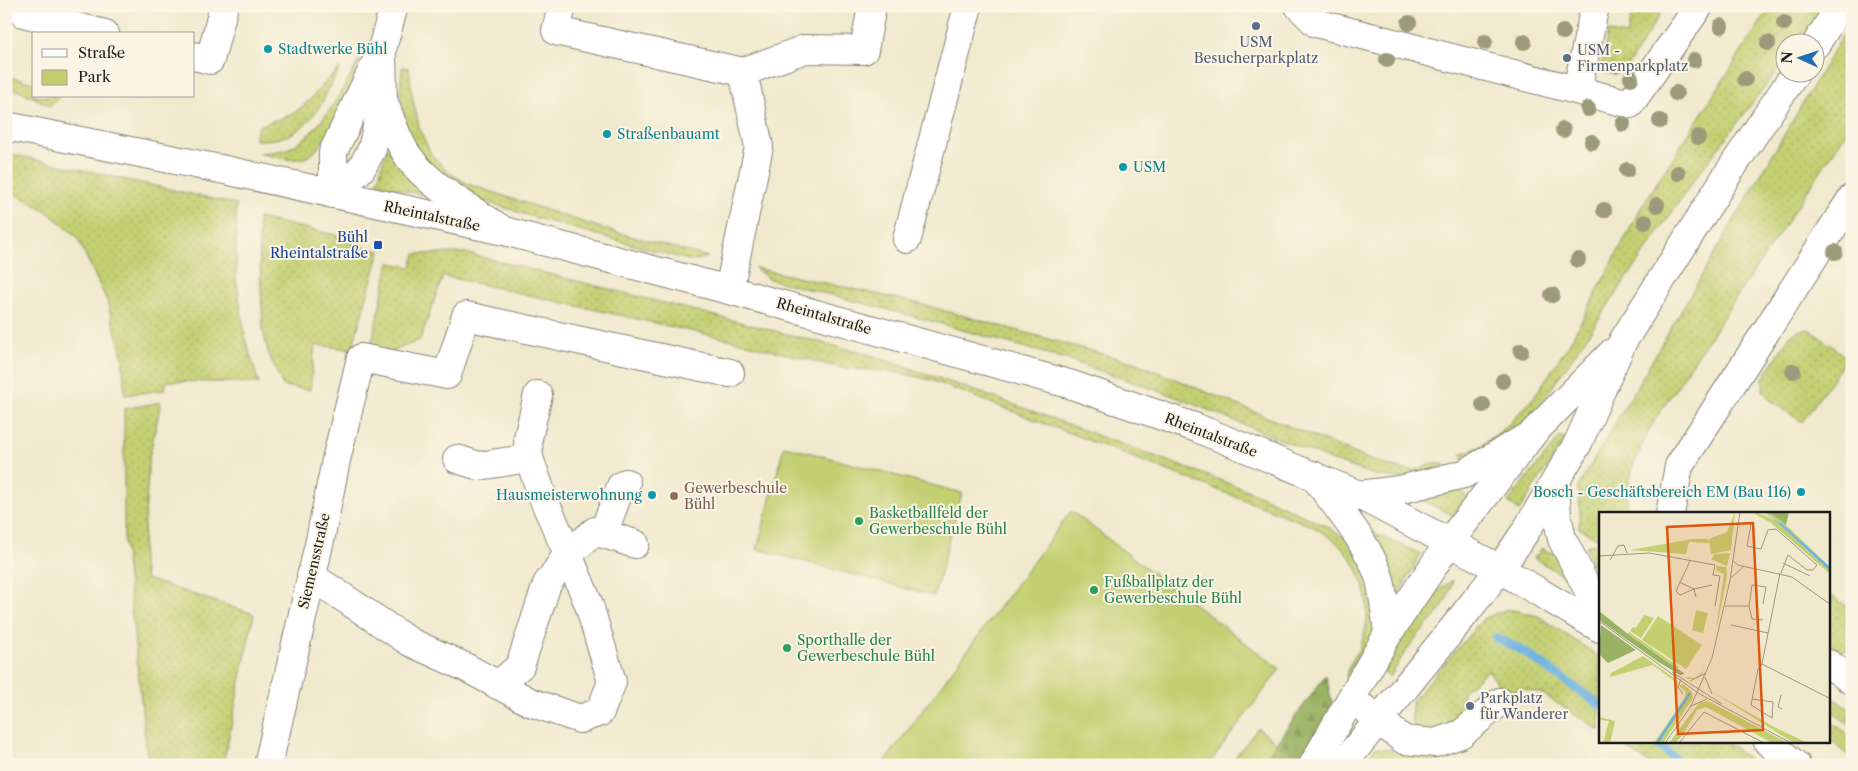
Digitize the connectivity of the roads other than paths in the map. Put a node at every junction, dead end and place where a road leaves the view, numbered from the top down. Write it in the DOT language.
graph roads {
  1 [pos="224,6"];
  2 [pos="394,6"];
  3 [pos="562,6"];
  4 [pos="872,6"];
  5 [pos="968,6"];
  6 [pos="1298,6"];
  7 [pos="1595,6"];
  8 [pos="1699,6"];
  9 [pos="1840,6"];
  10 [pos="23,13"];
  11 [pos="97,32"];
  12 [pos="1824,32"];
  13 [pos="382,49"];
  14 [pos="195,56"];
  15 [pos="742,72"];
  16 [pos="1789,82"];
  17 [pos="1577,90"];
  18 [pos="384,100"];
  19 [pos="6,126"];
  20 [pos="333,194"];
  21 [pos="1852,198"];
  22 [pos="504,231"];
  23 [pos="907,239"];
  24 [pos="729,290"];
  25 [pos="1623,341"];
  26 [pos="730,373"];
  27 [pos="538,395"];
  28 [pos="1534,432"];
  29 [pos="528,458"];
  30 [pos="457,459"];
  31 [pos="1313,475"];
  32 [pos="626,483"];
  33 [pos="1555,483"];
  34 [pos="1358,494"];
  35 [pos="1670,512"];
  36 [pos="604,534"];
  37 [pos="1450,542"];
  38 [pos="635,544"];
  39 [pos="568,554"];
  40 [pos="1500,569"];
  41 [pos="311,576"];
  42 [pos="1599,612"];
  43 [pos="1599,627"];
  44 [pos="1388,634"];
  45 [pos="1830,665"];
  46 [pos="1852,681"];
  47 [pos="498,685"];
  48 [pos="1352,700"];
  49 [pos="1500,702"];
  50 [pos="1379,720"];
  51 [pos="1770,744"];
  52 [pos="268,765"];
  53 [pos="1313,765"];
  54 [pos="1342,765"];
  55 [pos="1796,765"];
  1 -- 14 [label="street"];
  2 -- 13 [label="street"];
  3 -- 15 [label="street"];
  4 -- 15 [label="street"];
  5 -- 23 [label="street"];
  6 -- 17 [label="street"];
  7 -- 17 [label="street"];
  8 -- 17 [label="street"];
  9 -- 12 [label="street"];
  10 -- 11 [label="street"];
  13 -- 18 [label="street"];
  13 -- 20 [label="street"];
  15 -- 24 [label="street"];
  16 -- 25 [label="street"];
  18 -- 20 [label="street"];
  18 -- 22 [label="street"];
  19 -- 20 [label="street, Rheintalstraße"];
  20 -- 22 [label="street, Rheintalstraße"];
  21 -- 35 [label="street"];
  22 -- 24 [label="street, Rheintalstraße"];
  24 -- 31 [label="street, Rheintalstraße"];
  25 -- 28 [label="street"];
  25 -- 33 [label="street"];
  26 -- 41 [label="street, Siemensstraße"];
  27 -- 29 [label="street"];
  28 -- 34 [label="street"];
  28 -- 37 [label="street"];
  29 -- 30 [label="street"];
  29 -- 39 [label="street"];
  31 -- 34 [label="street, Rheintalstraße"];
  31 -- 44 [label="street"];
  32 -- 36 [label="street"];
  33 -- 40 [label="street"];
  33 -- 42 [label="street"];
  34 -- 37 [label="street, Rheintalstraße"];
  36 -- 38 [label="street"];
  36 -- 39 [label="street"];
  37 -- 40 [label="street, Rheintalstraße"];
  37 -- 44 [label="street"];
  39 -- 47 [label="street"];
  39 -- 47 [label="street"];
  40 -- 43 [label="street, Rheintalstraße"];
  40 -- 50 [label="street"];
  41 -- 47 [label="street"];
  41 -- 52 [label="street, Siemensstraße"];
  44 -- 48 [label="street"];
  45 -- 46 [label="street"];
  48 -- 50 [label="street"];
  48 -- 53 [label="street"];
  49 -- 50 [label="street"];
  50 -- 54 [label="street"];
  51 -- 55 [label="street"];
}
